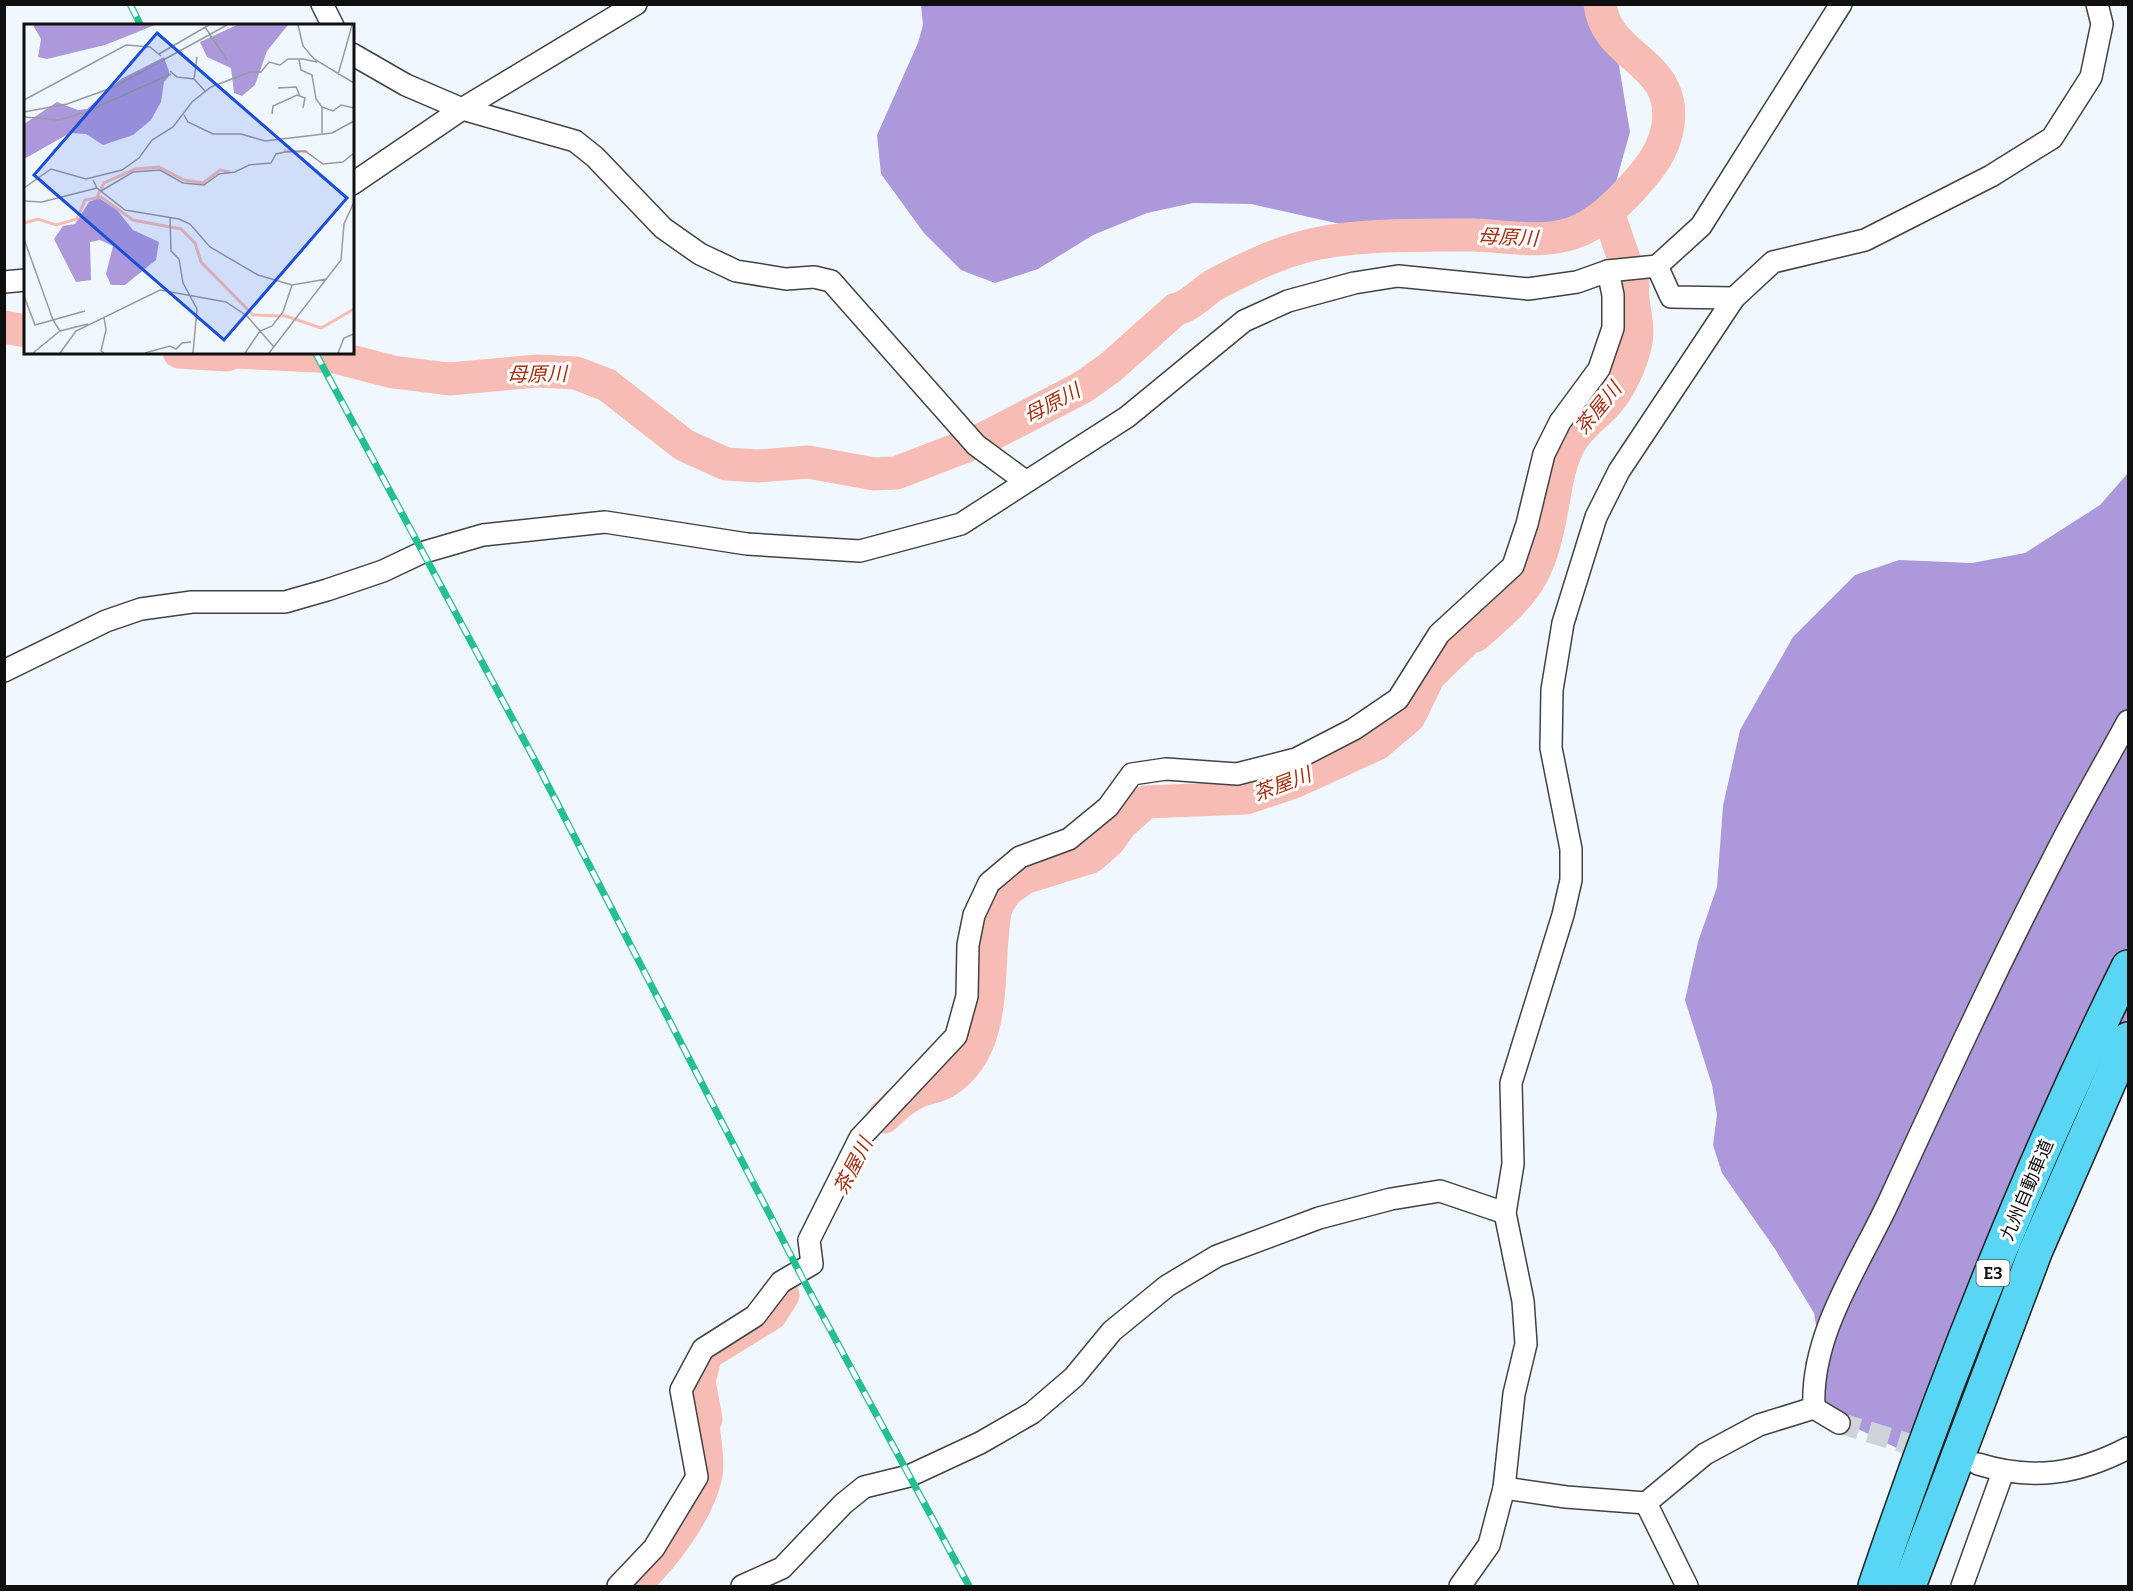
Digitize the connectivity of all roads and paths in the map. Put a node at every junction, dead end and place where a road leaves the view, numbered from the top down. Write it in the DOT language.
graph roads {
  1 [pos="322,4"];
  2 [pos="636,4"];
  3 [pos="1841,4"];
  4 [pos="2097,4"];
  5 [pos="332,24"];
  6 [pos="354,55"];
  7 [pos="462,109"];
  8 [pos="354,183"];
  9 [pos="1657,266"];
  10 [pos="1608,271"];
  11 [pos="24,280"];
  12 [pos="4,282"];
  13 [pos="1734,298"];
  14 [pos="1025,481"];
  15 [pos="4,671"];
  16 [pos="2128,721"];
  17 [pos="2128,967"];
  18 [pos="2128,1039"];
  19 [pos="1504,1213"];
  20 [pos="1814,1408"];
  21 [pos="1839,1423"];
  22 [pos="2128,1448"];
  23 [pos="1978,1464"];
  24 [pos="2003,1472"];
  25 [pos="1504,1488"];
  26 [pos="1646,1503"];
  27 [pos="618,1587"];
  28 [pos="742,1587"];
  29 [pos="1460,1587"];
  30 [pos="1687,1587"];
  31 [pos="1875,1587"];
  32 [pos="1909,1587"];
  33 [pos="1962,1587"];
  1 -- 5 [label="street"];
  2 -- 7 [label="street"];
  3 -- 9 [label="street"];
  4 -- 13 [label="street"];
  6 -- 7 [label="street"];
  7 -- 8 [label="street"];
  7 -- 14 [label="street"];
  9 -- 10 [label="street"];
  9 -- 13 [label="street"];
  10 -- 14 [label="street"];
  10 -- 27 [label="street"];
  11 -- 12 [label="street"];
  13 -- 19 [label="street"];
  14 -- 15 [label="street"];
  16 -- 20 [label="street"];
  17 -- 31 [label="highway, 九州自動車道 / E3"];
  18 -- 32 [label="highway, 九州自動車道 / E3"];
  19 -- 25 [label="street"];
  19 -- 28 [label="street"];
  20 -- 21 [label="street"];
  20 -- 26 [label="street"];
  22 -- 24 [label="street"];
  23 -- 24 [label="street"];
  24 -- 33 [label="street"];
  25 -- 26 [label="street"];
  25 -- 29 [label="street"];
  26 -- 30 [label="street"];
}
